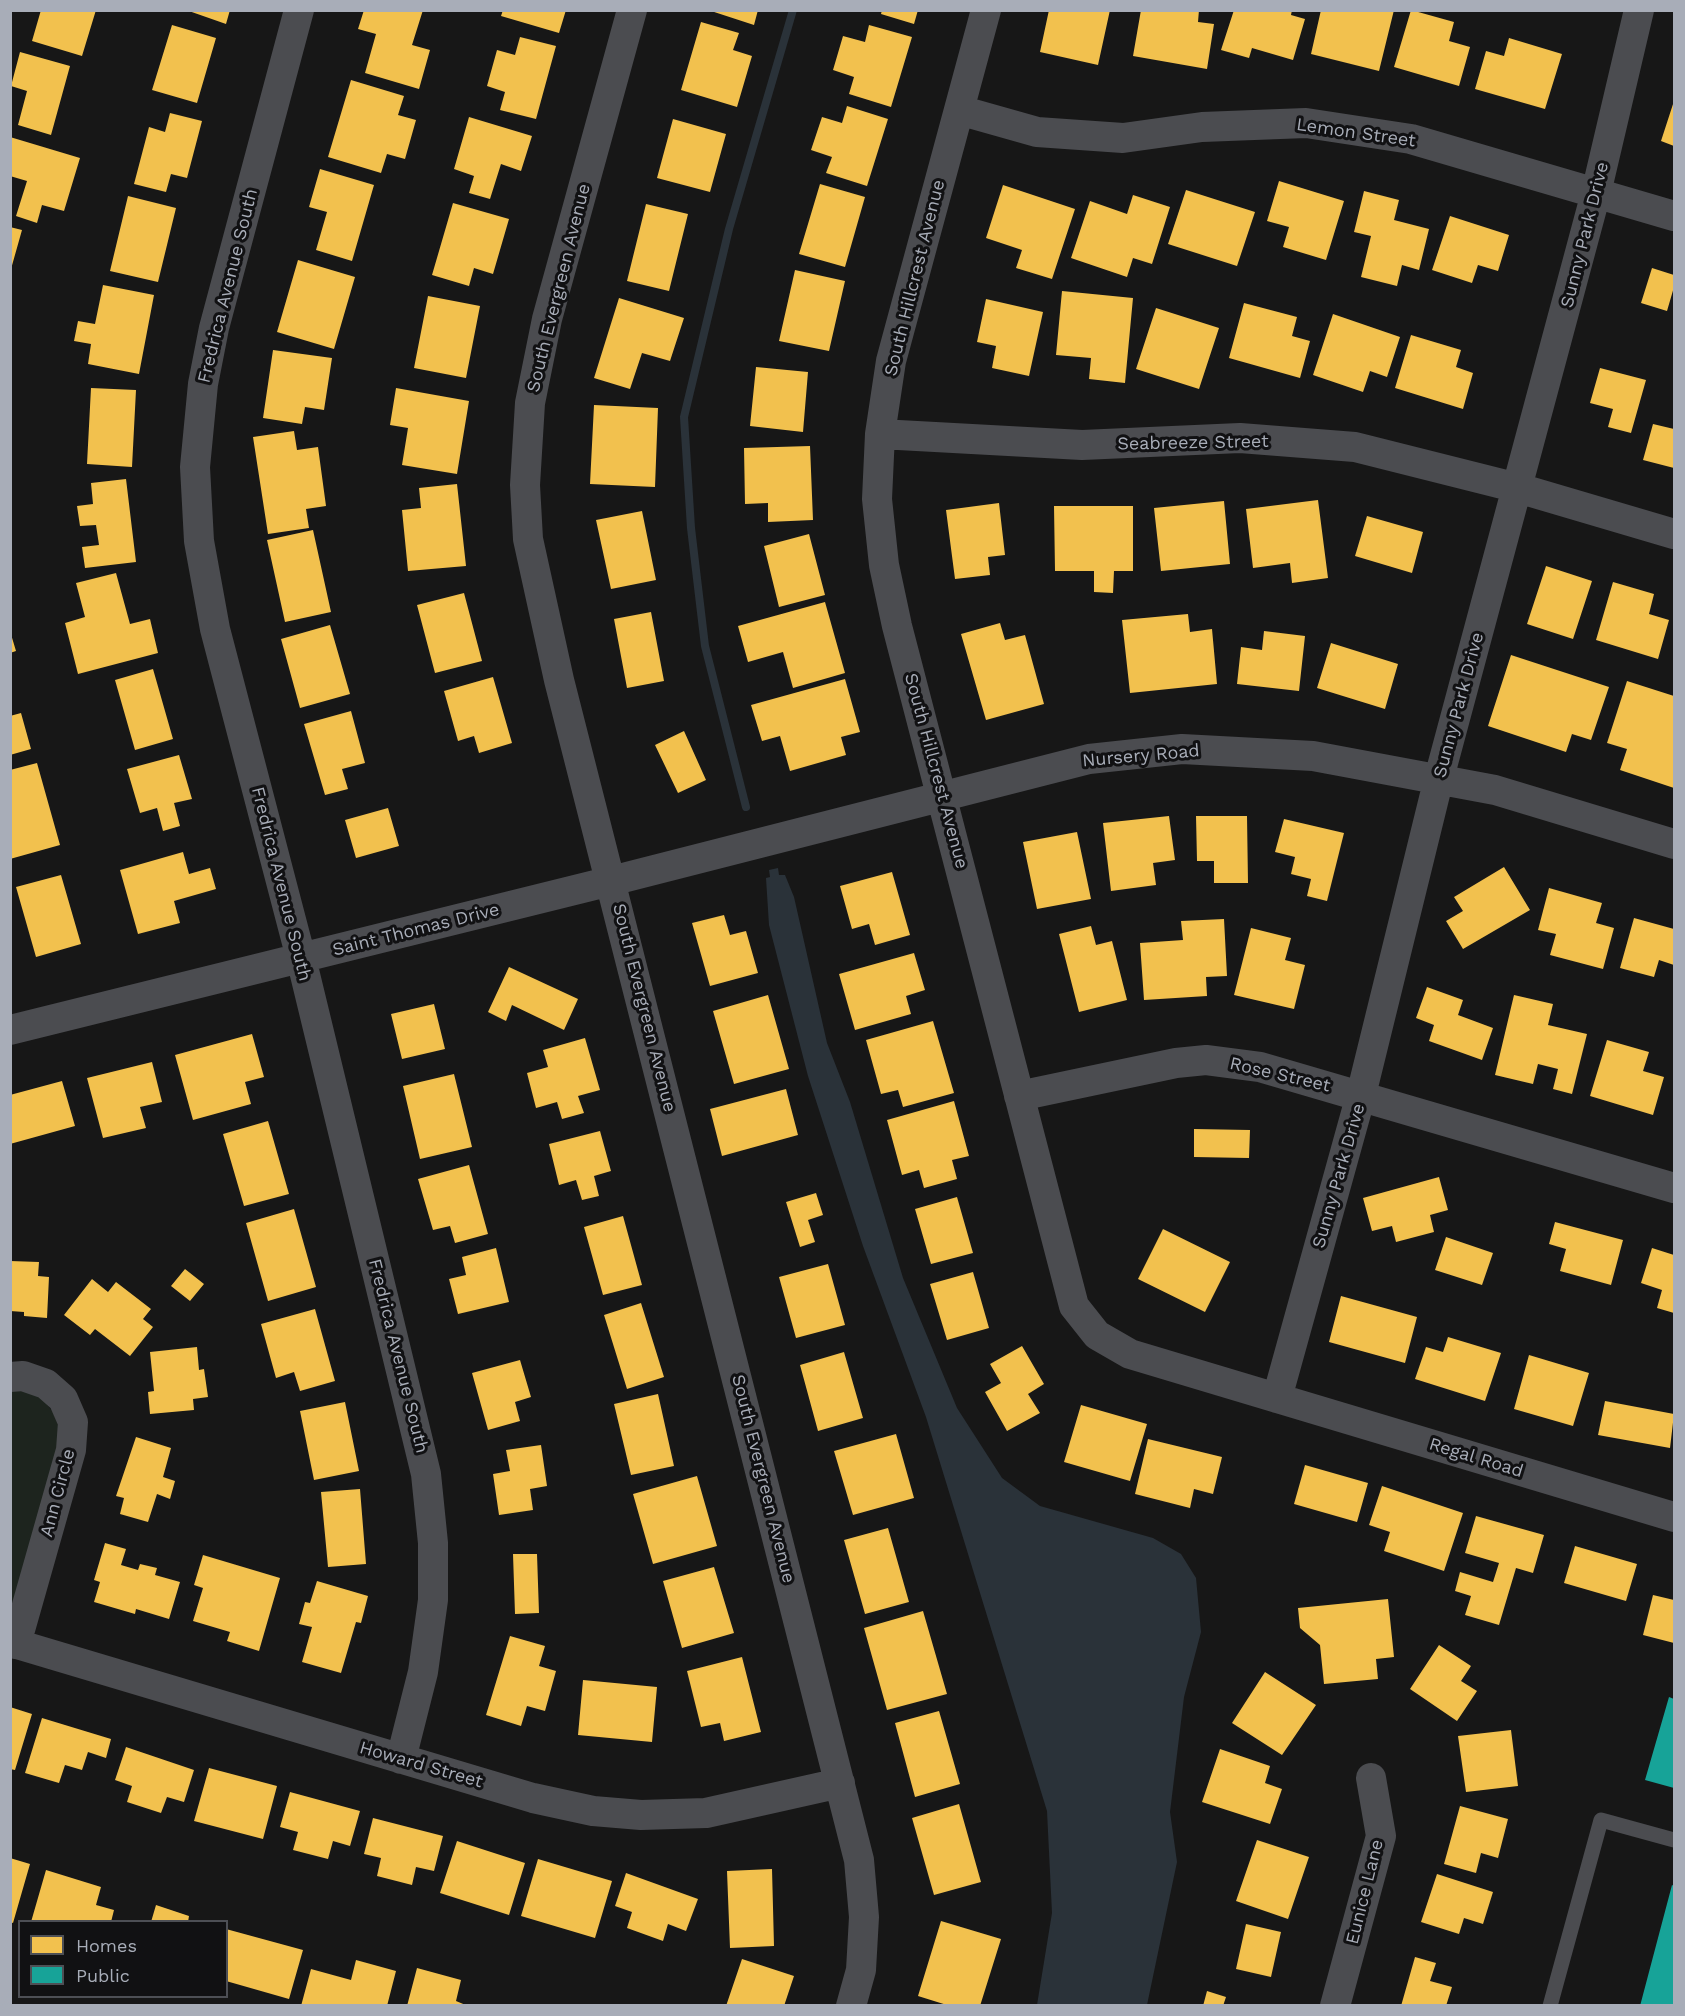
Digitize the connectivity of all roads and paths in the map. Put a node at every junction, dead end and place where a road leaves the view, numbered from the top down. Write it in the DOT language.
graph roads {
  1 [pos="299,10"];
  2 [pos="632,10"];
  3 [pos="986,10"];
  4 [pos="1639,10"];
  5 [pos="959,110"];
  6 [pos="1596,193"];
  7 [pos="1674,216"];
  8 [pos="880,434"];
  9 [pos="1518,488"];
  10 [pos="1674,534"];
  11 [pos="1438,778"];
  12 [pos="942,794"];
  13 [pos="1674,844"];
  14 [pos="611,881"];
  15 [pos="301,958"];
  16 [pos="10,1030"];
  17 [pos="1361,1095"];
  18 [pos="1019,1096"];
  19 [pos="1674,1188"];
  20 [pos="10,1377"];
  21 [pos="1277,1398"];
  22 [pos="1674,1517"];
  23 [pos="13,1643"];
  24 [pos="401,1759"];
  25 [pos="1371,1778"];
  26 [pos="840,1783"];
  27 [pos="1674,1840"];
  28 [pos="851,2006"];
  29 [pos="1335,2006"];
  30 [pos="1550,2006"];
  1 -- 15 [label="street, Fredrica Avenue South"];
  2 -- 14 [label="street, South Evergreen Avenue"];
  3 -- 5 [label="street, South Hillcrest Avenue"];
  4 -- 6 [label="street, Sunny Park Drive"];
  5 -- 6 [label="street, Lemon Street"];
  5 -- 8 [label="street, South Hillcrest Avenue"];
  6 -- 7 [label="street, Lemon Street"];
  6 -- 9 [label="street, Sunny Park Drive"];
  8 -- 9 [label="street, Seabreeze Street"];
  8 -- 12 [label="street, South Hillcrest Avenue"];
  9 -- 10 [label="street, Seabreeze Street"];
  9 -- 11 [label="street, Sunny Park Drive"];
  11 -- 12 [label="street, Nursery Road"];
  11 -- 13 [label="street, Nursery Road"];
  11 -- 17 [label="street, Sunny Park Drive"];
  12 -- 14 [label="street, Nursery Road"];
  12 -- 18 [label="street, South Hillcrest Avenue"];
  14 -- 15 [label="street, Saint Thomas Drive"];
  14 -- 26 [label="street, South Evergreen Avenue"];
  15 -- 16 [label="street, Saint Thomas Drive"];
  15 -- 24 [label="street, Fredrica Avenue South"];
  17 -- 18 [label="street, Rose Street"];
  17 -- 19 [label="street, Rose Street"];
  17 -- 21 [label="street, Sunny Park Drive"];
  18 -- 21 [label="street, South Hillcrest Avenue"];
  20 -- 23 [label="street, Ann Circle"];
  21 -- 22 [label="street, Regal Road"];
  23 -- 24 [label="street, Howard Street"];
  24 -- 26 [label="street, Howard Street"];
  25 -- 29 [label="street, Eunice Lane"];
  26 -- 28 [label="street, South Evergreen Avenue"];
  27 -- 30 [label="lane"];
}
